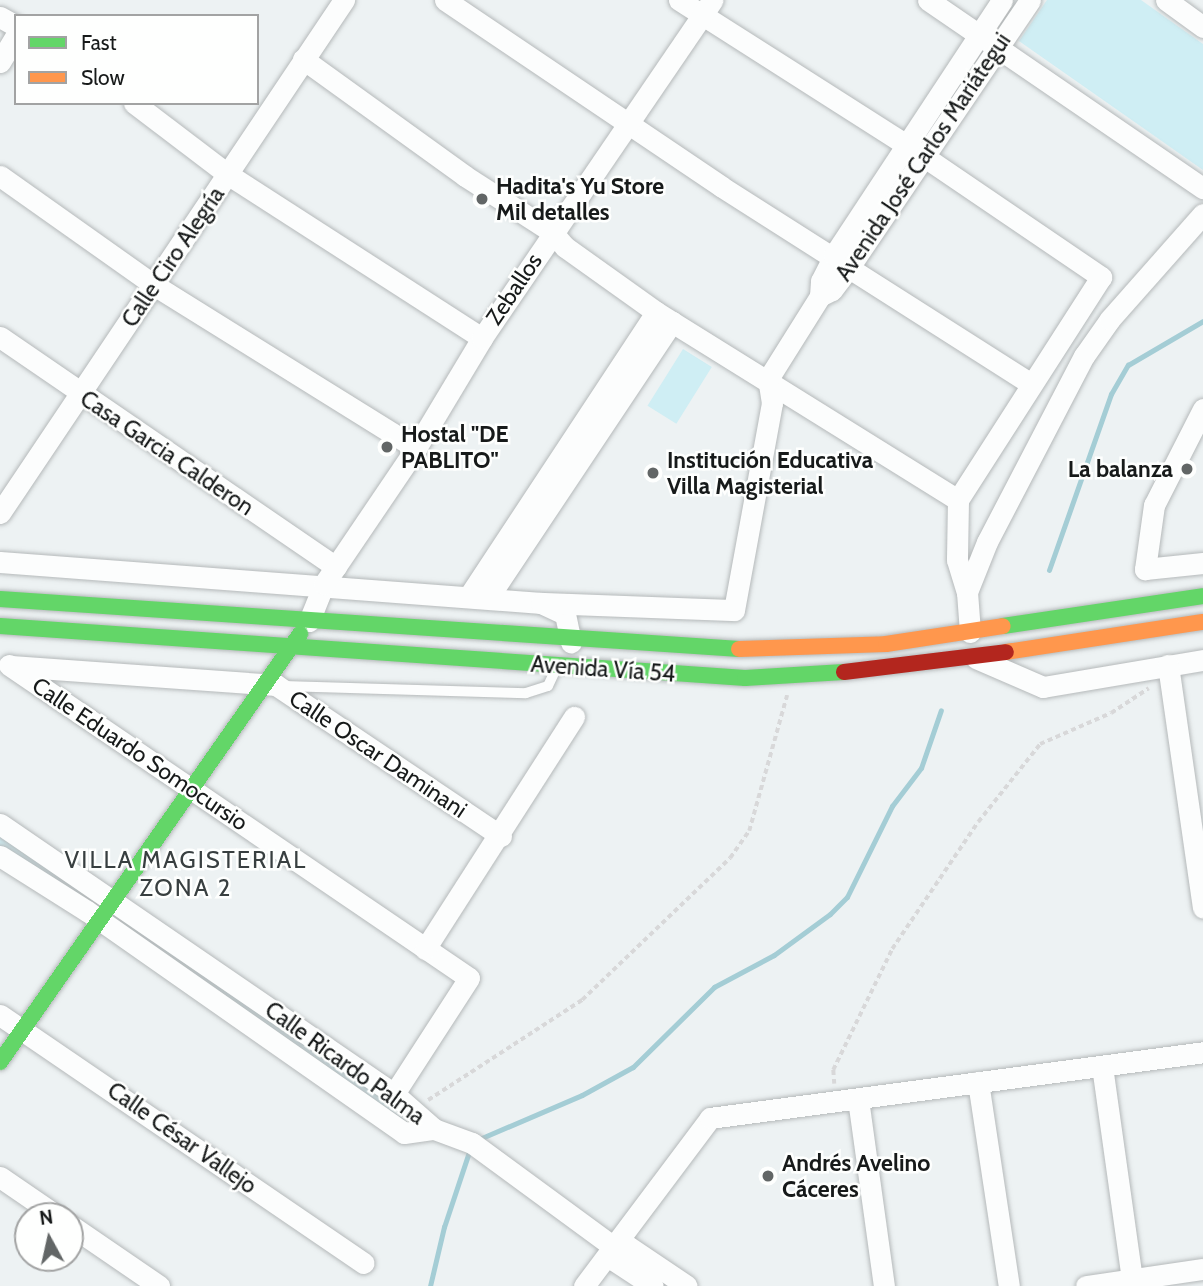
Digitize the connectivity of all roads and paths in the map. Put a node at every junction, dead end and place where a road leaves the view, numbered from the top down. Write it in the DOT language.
graph roads {
  1 [pos="344,0"];
  2 [pos="444,0"];
  3 [pos="679,0"];
  4 [pos="928,0"];
  5 [pos="1002,0"];
  6 [pos="1030,0"];
  7 [pos="1166,0"];
  8 [pos="708,8"];
  9 [pos="1203,27"];
  10 [pos="979,34"];
  11 [pos="14,38"];
  12 [pos="999,46"];
  13 [pos="303,59"];
  14 [pos="0,62"];
  15 [pos="137,105"];
  16 [pos="627,125"];
  17 [pos="907,145"];
  18 [pos="924,159"];
  19 [pos="229,175"];
  20 [pos="0,176"];
  21 [pos="1203,188"];
  22 [pos="1203,214"];
  23 [pos="552,232"];
  24 [pos="842,260"];
  25 [pos="154,285"];
  26 [pos="664,317"];
  27 [pos="0,337"];
  28 [pos="482,338"];
  29 [pos="768,379"];
  30 [pos="1031,384"];
  31 [pos="80,395"];
  32 [pos="1203,409"];
  33 [pos="416,448"];
  34 [pos="958,500"];
  35 [pos="2,506"];
  36 [pos="0,562"];
  37 [pos="1203,563"];
  38 [pos="330,575"];
  39 [pos="967,592"];
  40 [pos="1203,596"];
  41 [pos="478,597"];
  42 [pos="0,599"];
  43 [pos="541,603"];
  44 [pos="309,621"];
  45 [pos="1203,622"];
  46 [pos="0,626"];
  47 [pos="970,632"];
  48 [pos="571,642"];
  49 [pos="291,646"];
  50 [pos="976,658"];
  51 [pos="1203,660"];
  52 [pos="4,665"];
  53 [pos="557,667"];
  54 [pos="1169,668"];
  55 [pos="793,676"];
  56 [pos="269,684"];
  57 [pos="573,717"];
  58 [pos="190,787"];
  59 [pos="0,824"];
  60 [pos="501,836"];
  61 [pos="0,856"];
  62 [pos="113,898"];
  63 [pos="1203,907"];
  64 [pos="99,920"];
  65 [pos="425,949"];
  66 [pos="0,1015"];
  67 [pos="23,1029"];
  68 [pos="1203,1052"];
  69 [pos="0,1062"];
  70 [pos="1102,1066"];
  71 [pos="978,1082"];
  72 [pos="394,1094"];
  73 [pos="858,1099"];
  74 [pos="835,1102"];
  75 [pos="413,1109"];
  76 [pos="434,1129"];
  77 [pos="0,1177"];
  78 [pos="37,1202"];
  79 [pos="84,1235"];
  80 [pos="611,1245"];
  81 [pos="364,1263"];
  82 [pos="1203,1269"];
  83 [pos="1133,1283"];
  84 [pos="159,1286"];
  85 [pos="583,1286"];
  86 [pos="653,1286"];
  87 [pos="687,1286"];
  88 [pos="884,1286"];
  89 [pos="1009,1286"];
  90 [pos="1086,1286"];
  1 -- 13 [label="street, Calle Ciro Alegría"];
  2 -- 16 [label="street"];
  3 -- 8 [label="street"];
  4 -- 10 [label="street"];
  5 -- 10 [label="street, Avenida José Carlos Mariátegui"];
  6 -- 12 [label="street, Avenida José Carlos Mariátegui"];
  7 -- 9 [label="street"];
  8 -- 16 [label="street, Zeballos"];
  8 -- 17 [label="street"];
  10 -- 12 [label="street"];
  10 -- 17 [label="street, Avenida José Carlos Mariátegui"];
  11 -- 14 [label="street"];
  12 -- 18 [label="street, Avenida José Carlos Mariátegui"];
  12 -- 21 [label="street"];
  13 -- 19 [label="street, Calle Ciro Alegría"];
  13 -- 23 [label="street"];
  15 -- 19 [label="street"];
  16 -- 23 [label="street, Zeballos"];
  16 -- 24 [label="street"];
  17 -- 18 [label="street"];
  17 -- 24 [label="street, Avenida José Carlos Mariátegui"];
  18 -- 24 [label="street, Avenida José Carlos Mariátegui"];
  18 -- 30 [label="street"];
  19 -- 25 [label="street, Calle Ciro Alegría"];
  19 -- 28 [label="street"];
  20 -- 25 [label="street"];
  22 -- 39 [label="street"];
  23 -- 26 [label="street"];
  23 -- 28 [label="street, Zeballos"];
  24 -- 29 [label="street, Avenida José Carlos Mariátegui"];
  24 -- 30 [label="street"];
  25 -- 31 [label="street, Calle Ciro Alegría"];
  25 -- 33 [label="street"];
  26 -- 29 [label="street"];
  26 -- 41 [label="street"];
  27 -- 31 [label="street, Casa Garcia Calderon"];
  28 -- 33 [label="street, Zeballos"];
  29 -- 34 [label="street"];
  29 -- 43 [label="street"];
  30 -- 34 [label="street"];
  31 -- 35 [label="street, Calle Ciro Alegría"];
  31 -- 38 [label="street, Casa Garcia Calderon"];
  32 -- 37 [label="street"];
  33 -- 38 [label="street, Zeballos"];
  34 -- 39 [label="street"];
  36 -- 38 [label="street"];
  38 -- 41 [label="street"];
  38 -- 44 [label="street, Zeballos"];
  39 -- 47 [label="street"];
  40 -- 47 [label="main road, Avenida Vía 54"];
  41 -- 43 [label="street"];
  42 -- 44 [label="main road, Avenida Vía 54"];
  43 -- 48 [label="street, Avenida Vía 54"];
  44 -- 48 [label="main road, Avenida Vía 54"];
  44 -- 49 [label="main road"];
  45 -- 50 [label="main road, Avenida Vía 54"];
  46 -- 49 [label="main road, Avenida Vía 54"];
  47 -- 48 [label="main road, Avenida Vía 54"];
  49 -- 53 [label="main road, Avenida Vía 54"];
  49 -- 56 [label="main road"];
  50 -- 54 [label="street"];
  50 -- 55 [label="main road, Avenida Vía 54"];
  51 -- 54 [label="street"];
  52 -- 56 [label="street, Calle Oscar Daminani"];
  52 -- 58 [label="street, Calle Eduardo Somocursio"];
  53 -- 55 [label="main road, Avenida Vía 54"];
  53 -- 56 [label="lane"];
  54 -- 63 [label="street"];
  54 -- 74 [label="path"];
  55 -- 75 [label="path"];
  56 -- 58 [label="main road"];
  56 -- 60 [label="street, Calle Oscar Daminani"];
  57 -- 60 [label="street"];
  58 -- 62 [label="main road"];
  58 -- 65 [label="street, Calle Eduardo Somocursio"];
  59 -- 62 [label="street, Calle Ricardo Palma"];
  60 -- 65 [label="street"];
  61 -- 64 [label="street, Calle Ricardo Palma"];
  62 -- 64 [label="main road"];
  62 -- 72 [label="street, Calle Ricardo Palma"];
  64 -- 67 [label="main road"];
  64 -- 76 [label="street, Calle Ricardo Palma"];
  65 -- 72 [label="street, Calle Eduardo Somocursio"];
  66 -- 67 [label="street, Calle César Vallejo"];
  67 -- 69 [label="main road"];
  67 -- 81 [label="street, Calle César Vallejo"];
  68 -- 70 [label="street"];
  70 -- 71 [label="street"];
  70 -- 83 [label="street"];
  71 -- 73 [label="street"];
  71 -- 89 [label="street"];
  72 -- 75 [label="street, Calle Ricardo Palma"];
  73 -- 74 [label="street"];
  73 -- 88 [label="street"];
  74 -- 80 [label="street"];
  75 -- 76 [label="street, Calle Ricardo Palma"];
  76 -- 80 [label="street"];
  77 -- 78 [label="street"];
  79 -- 84 [label="street"];
  80 -- 85 [label="street"];
  80 -- 86 [label="street"];
  80 -- 87 [label="street"];
  82 -- 83 [label="street"];
  83 -- 90 [label="street"];
}
